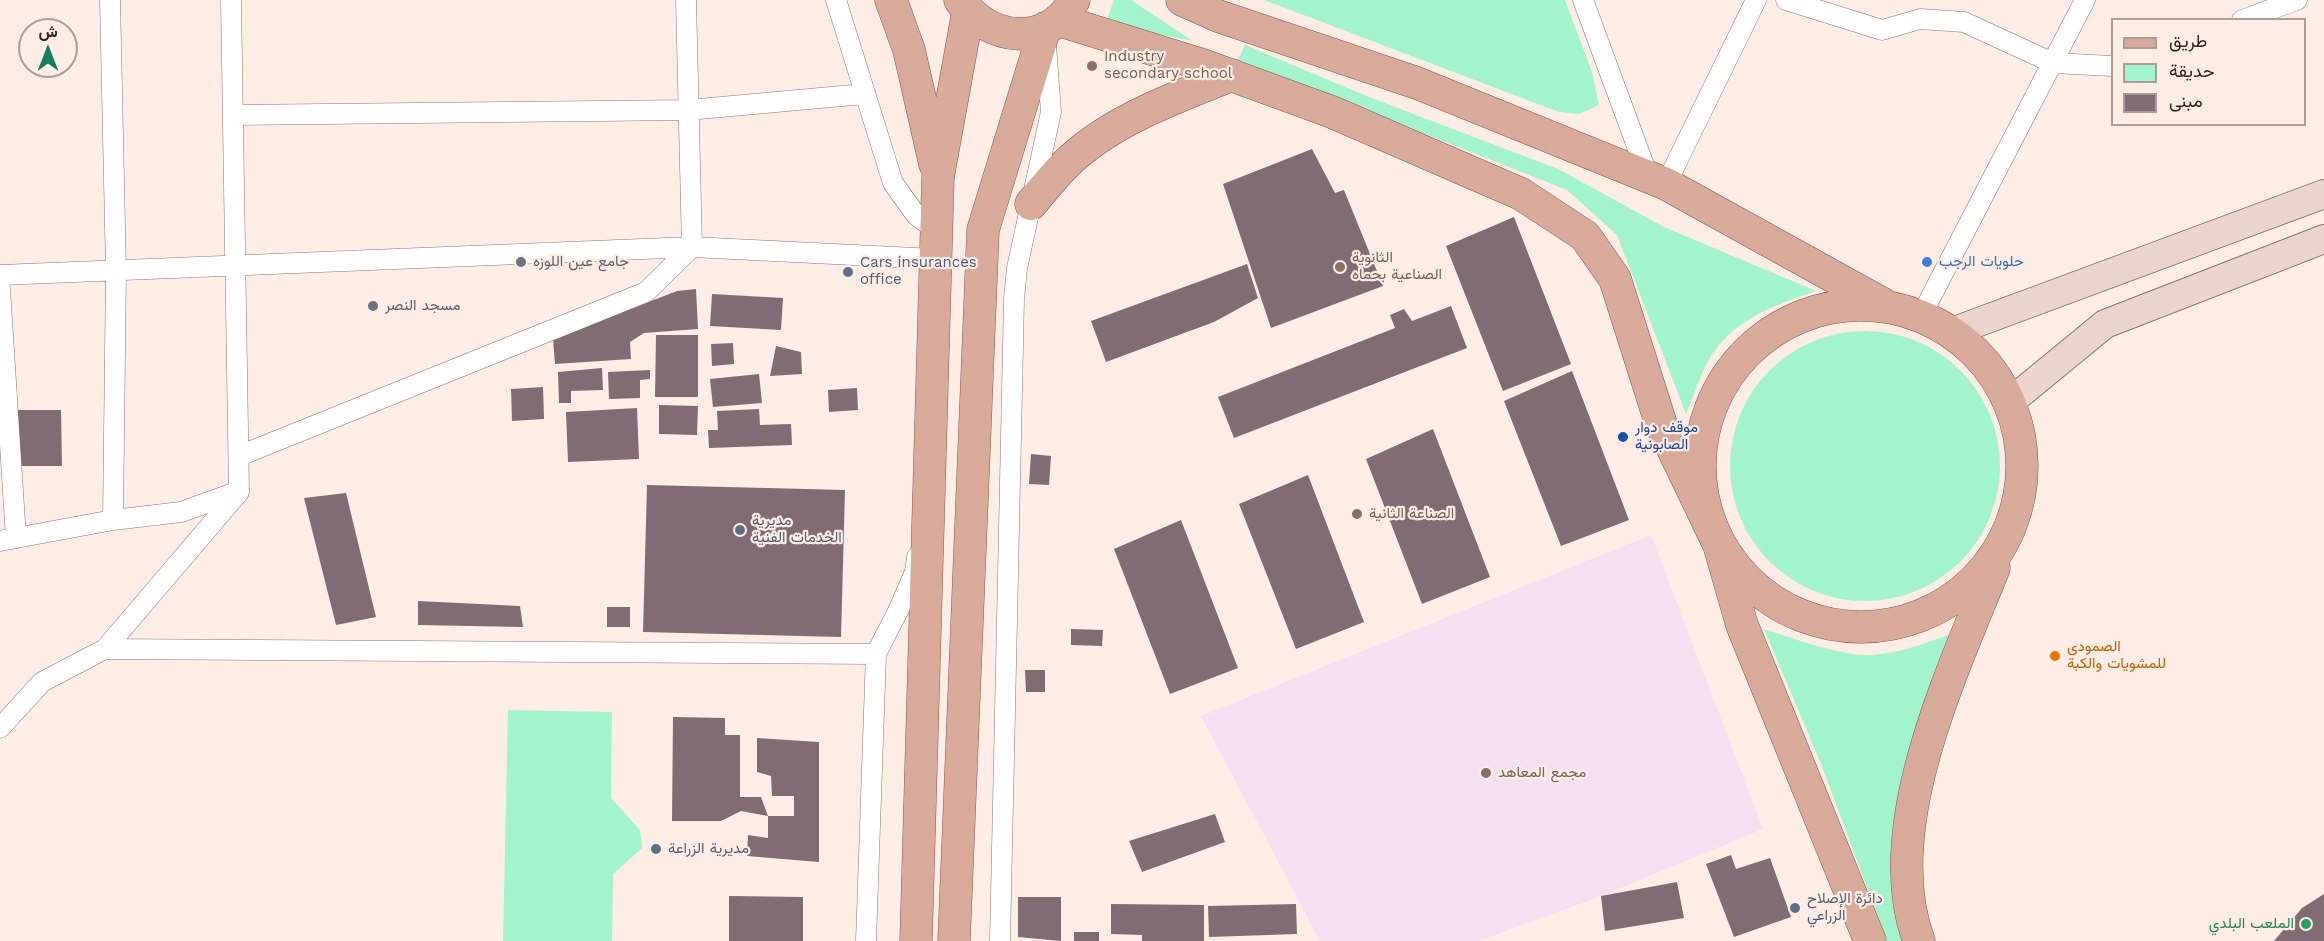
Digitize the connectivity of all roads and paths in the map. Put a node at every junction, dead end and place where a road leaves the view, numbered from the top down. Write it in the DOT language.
graph roads {
  1 [pos="110,0"];
  2 [pos="231,0"];
  3 [pos="686,0"];
  4 [pos="836,0"];
  5 [pos="891,0"];
  6 [pos="1182,0"];
  7 [pos="1583,0"];
  8 [pos="1756,0"];
  9 [pos="1786,0"];
  10 [pos="2085,0"];
  11 [pos="2297,0"];
  12 [pos="964,6"];
  13 [pos="1210,8"];
  14 [pos="1059,16"];
  15 [pos="2248,18"];
  16 [pos="2053,63"];
  17 [pos="1203,65"];
  18 [pos="2111,66"];
  19 [pos="1232,75"];
  20 [pos="864,94"];
  21 [pos="688,110"];
  22 [pos="233,116"];
  23 [pos="938,177"];
  24 [pos="1657,180"];
  25 [pos="2324,194"];
  26 [pos="1031,204"];
  27 [pos="2324,239"];
  28 [pos="936,245"];
  29 [pos="692,247"];
  30 [pos="235,266"];
  31 [pos="116,270"];
  32 [pos="0,275"];
  33 [pos="0,289"];
  34 [pos="1889,307"];
  35 [pos="1921,316"];
  36 [pos="1952,332"];
  37 [pos="2010,402"];
  38 [pos="239,456"];
  39 [pos="930,459"];
  40 [pos="240,492"];
  41 [pos="113,520"];
  42 [pos="8,539"];
  43 [pos="2006,539"];
  44 [pos="1719,544"];
  45 [pos="105,649"];
  46 [pos="876,654"];
  47 [pos="0,728"];
  48 [pos="866,941"];
  49 [pos="916,941"];
  50 [pos="954,941"];
  51 [pos="1000,941"];
  52 [pos="1870,941"];
  53 [pos="1919,941"];
  1 -- 31 [label="street"];
  2 -- 22 [label="street"];
  3 -- 21 [label="street"];
  4 -- 20 [label="street"];
  5 -- 23 [label="main road"];
  6 -- 13 [label="main road"];
  7 -- 24 [label="street"];
  8 -- 24 [label="street"];
  9 -- 16 [label="street"];
  10 -- 16 [label="street"];
  11 -- 15 [label="street"];
  12 -- 14 [label="main road"];
  12 -- 23 [label="main road"];
  13 -- 17 [label="main road"];
  13 -- 24 [label="main road"];
  14 -- 17 [label="main road"];
  14 -- 26 [label="street"];
  14 -- 50 [label="main road"];
  16 -- 18 [label="street"];
  16 -- 35 [label="street"];
  17 -- 19 [label="main road"];
  19 -- 26 [label="main road"];
  19 -- 44 [label="main road"];
  20 -- 21 [label="street"];
  20 -- 28 [label="street"];
  21 -- 22 [label="street"];
  21 -- 29 [label="street"];
  22 -- 30 [label="street"];
  23 -- 28 [label="main road"];
  24 -- 34 [label="main road"];
  25 -- 36 [label="main road"];
  26 -- 51 [label="street"];
  27 -- 37 [label="main road"];
  28 -- 29 [label="street"];
  28 -- 39 [label="main road"];
  29 -- 30 [label="street"];
  29 -- 38 [label="street"];
  30 -- 31 [label="street"];
  30 -- 38 [label="street"];
  31 -- 32 [label="street"];
  31 -- 41 [label="street"];
  33 -- 42 [label="street"];
  34 -- 35 [label="main road"];
  34 -- 44 [label="main road"];
  35 -- 36 [label="main road"];
  36 -- 37 [label="main road"];
  37 -- 43 [label="main road"];
  38 -- 40 [label="street"];
  39 -- 46 [label="street"];
  39 -- 49 [label="main road"];
  40 -- 41 [label="street"];
  40 -- 45 [label="street"];
  41 -- 42 [label="street"];
  43 -- 44 [label="main road"];
  43 -- 53 [label="main road"];
  44 -- 52 [label="main road"];
  45 -- 46 [label="street"];
  45 -- 47 [label="street"];
  46 -- 48 [label="street"];
}
